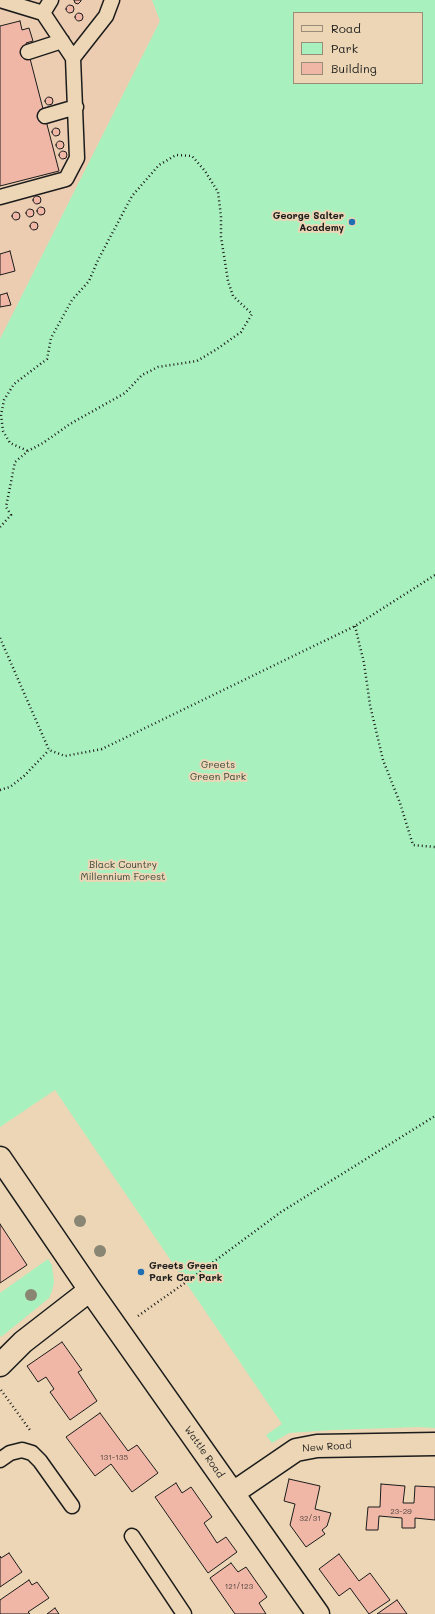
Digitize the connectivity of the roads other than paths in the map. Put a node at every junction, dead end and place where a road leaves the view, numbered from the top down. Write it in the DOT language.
graph roads {
  1 [pos="51,0"];
  2 [pos="112,0"];
  3 [pos="7,1"];
  4 [pos="43,12"];
  5 [pos="62,41"];
  6 [pos="28,52"];
  7 [pos="73,58"];
  8 [pos="76,107"];
  9 [pos="45,116"];
  10 [pos="8,191"];
  11 [pos="2,1163"];
  12 [pos="90,1290"];
  13 [pos="2,1359"];
  14 [pos="435,1444"];
  15 [pos="0,1460"];
  16 [pos="233,1493"];
  17 [pos="72,1506"];
  18 [pos="132,1536"];
  19 [pos="184,1614"];
  20 [pos="318,1614"];
  1 -- 4 [label="lane"];
  2 -- 7 [label="lane"];
  3 -- 4 [label="lane"];
  4 -- 5 [label="lane"];
  5 -- 6 [label="lane"];
  5 -- 7 [label="lane"];
  7 -- 8 [label="lane"];
  8 -- 9 [label="lane"];
  8 -- 10 [label="lane"];
  11 -- 12 [label="street, Wattle Road"];
  12 -- 13 [label="street"];
  12 -- 16 [label="street, Wattle Road"];
  14 -- 16 [label="street, New Road"];
  15 -- 17 [label="lane"];
  16 -- 20 [label="street, Wattle Road"];
  18 -- 19 [label="lane"];
}
